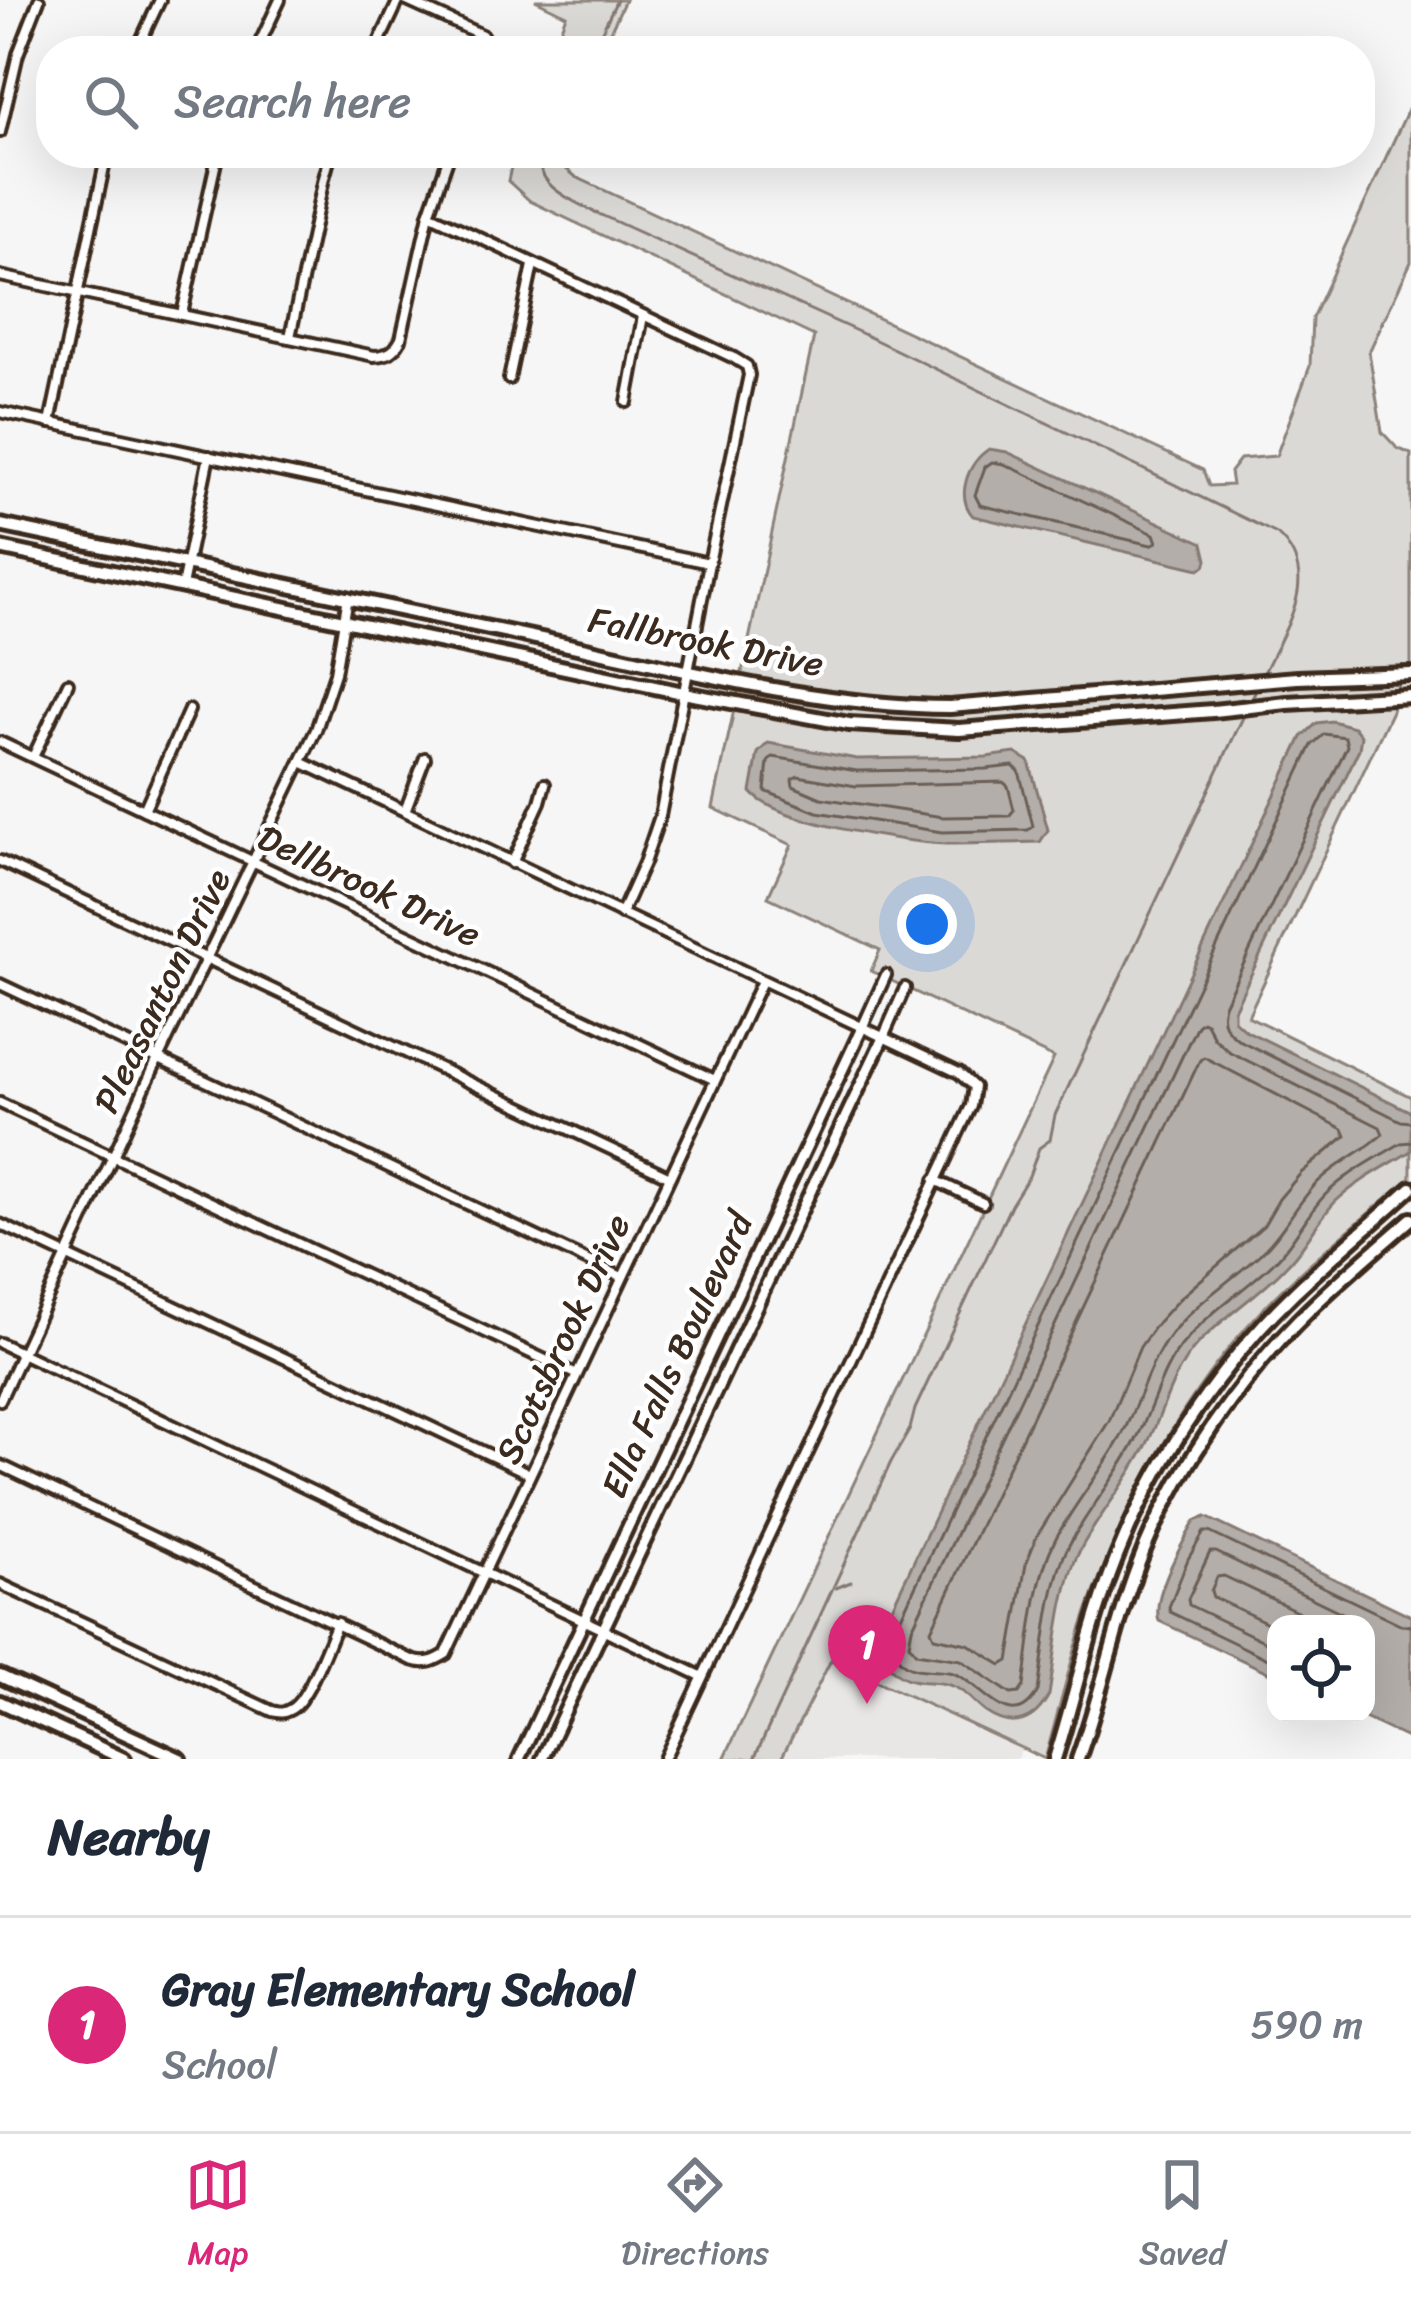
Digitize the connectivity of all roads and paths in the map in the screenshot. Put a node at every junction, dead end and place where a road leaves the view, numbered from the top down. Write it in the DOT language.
graph roads {
  1 [pos="39,0"];
  2 [pos="160,0"];
  3 [pos="280,0"];
  4 [pos="402,0"];
  5 [pos="143,36"];
  6 [pos="263,36"];
  7 [pos="383,36"];
  8 [pos="483,36"];
  9 [pos="0,132"];
  10 [pos="104,168"];
  11 [pos="215,168"];
  12 [pos="327,168"];
  13 [pos="445,168"];
  14 [pos="429,214"];
  15 [pos="533,265"];
  16 [pos="0,276"];
  17 [pos="77,292"];
  18 [pos="182,314"];
  19 [pos="643,316"];
  20 [pos="290,337"];
  21 [pos="509,379"];
  22 [pos="627,402"];
  23 [pos="0,412"];
  24 [pos="50,423"];
  25 [pos="209,457"];
  26 [pos="0,525"];
  27 [pos="24,530"];
  28 [pos="0,548"];
  29 [pos="20,552"];
  30 [pos="709,563"];
  31 [pos="186,565"];
  32 [pos="182,586"];
  33 [pos="348,597"];
  34 [pos="344,620"];
  35 [pos="539,638"];
  36 [pos="535,661"];
  37 [pos="687,671"];
  38 [pos="1411,674"];
  39 [pos="1271,680"];
  40 [pos="68,683"];
  41 [pos="683,693"];
  42 [pos="1411,696"];
  43 [pos="1272,704"];
  44 [pos="898,706"];
  45 [pos="188,710"];
  46 [pos="898,728"];
  47 [pos="0,742"];
  48 [pos="33,757"];
  49 [pos="425,758"];
  50 [pos="301,762"];
  51 [pos="545,784"];
  52 [pos="144,810"];
  53 [pos="405,811"];
  54 [pos="0,861"];
  55 [pos="254,862"];
  56 [pos="512,863"];
  57 [pos="621,914"];
  58 [pos="207,958"];
  59 [pos="886,975"];
  60 [pos="761,981"];
  61 [pos="0,984"];
  62 [pos="905,988"];
  63 [pos="862,1028"];
  64 [pos="883,1038"];
  65 [pos="158,1059"];
  66 [pos="715,1080"];
  67 [pos="0,1103"];
  68 [pos="113,1156"];
  69 [pos="668,1176"];
  70 [pos="935,1180"];
  71 [pos="1411,1188"];
  72 [pos="983,1203"];
  73 [pos="1411,1219"];
  74 [pos="0,1224"];
  75 [pos="768,1225"];
  76 [pos="788,1235"];
  77 [pos="67,1255"];
  78 [pos="622,1276"];
  79 [pos="0,1343"];
  80 [pos="21,1353"];
  81 [pos="575,1374"];
  82 [pos="686,1399"];
  83 [pos="0,1400"];
  84 [pos="707,1409"];
  85 [pos="1179,1439"];
  86 [pos="1198,1451"];
  87 [pos="0,1465"];
  88 [pos="530,1474"];
  89 [pos="485,1572"];
  90 [pos="0,1584"];
  91 [pos="584,1618"];
  92 [pos="337,1624"];
  93 [pos="604,1628"];
  94 [pos="0,1676"];
  95 [pos="701,1676"];
  96 [pos="0,1702"];
  97 [pos="163,1755"];
  98 [pos="124,1759"];
  99 [pos="180,1759"];
  100 [pos="519,1759"];
  101 [pos="542,1759"];
  102 [pos="664,1759"];
  103 [pos="1055,1759"];
  104 [pos="1078,1759"];
  1 -- 9 [label="street"];
  2 -- 5 [label="street"];
  3 -- 6 [label="street"];
  4 -- 7 [label="street"];
  4 -- 8 [label="street"];
  10 -- 17 [label="street"];
  11 -- 18 [label="street"];
  12 -- 20 [label="street"];
  13 -- 14 [label="street"];
  14 -- 15 [label="street"];
  14 -- 20 [label="street"];
  15 -- 19 [label="street"];
  15 -- 21 [label="street"];
  16 -- 17 [label="street"];
  17 -- 18 [label="street"];
  17 -- 24 [label="street"];
  18 -- 20 [label="street"];
  19 -- 22 [label="street"];
  19 -- 30 [label="street"];
  23 -- 24 [label="street"];
  24 -- 25 [label="street"];
  25 -- 30 [label="street"];
  25 -- 31 [label="street"];
  26 -- 27 [label="main road, Fallbrook Drive"];
  27 -- 29 [label="main road"];
  27 -- 31 [label="main road, Fallbrook Drive"];
  28 -- 29 [label="main road, Fallbrook Drive"];
  29 -- 32 [label="main road, Fallbrook Drive"];
  30 -- 37 [label="street"];
  31 -- 32 [label="street"];
  31 -- 33 [label="main road, Fallbrook Drive"];
  32 -- 34 [label="main road, Fallbrook Drive"];
  33 -- 34 [label="street, Pleasanton Drive"];
  33 -- 35 [label="main road, Fallbrook Drive"];
  34 -- 36 [label="main road, Fallbrook Drive"];
  34 -- 50 [label="street, Pleasanton Drive"];
  35 -- 36 [label="main road"];
  35 -- 37 [label="main road, Fallbrook Drive"];
  36 -- 41 [label="main road, Fallbrook Drive"];
  37 -- 41 [label="street"];
  37 -- 44 [label="main road, Fallbrook Drive"];
  38 -- 39 [label="main road, Fallbrook Drive"];
  39 -- 43 [label="main road"];
  39 -- 44 [label="main road, Fallbrook Drive"];
  40 -- 48 [label="street"];
  41 -- 46 [label="main road, Fallbrook Drive"];
  41 -- 57 [label="street"];
  42 -- 43 [label="main road, Fallbrook Drive"];
  43 -- 46 [label="main road, Fallbrook Drive"];
  44 -- 46 [label="main road"];
  45 -- 52 [label="street"];
  47 -- 48 [label="street, Dellbrook Drive"];
  48 -- 52 [label="street, Dellbrook Drive"];
  49 -- 53 [label="street"];
  50 -- 53 [label="street"];
  50 -- 55 [label="street, Pleasanton Drive"];
  51 -- 56 [label="street"];
  52 -- 55 [label="street, Dellbrook Drive"];
  53 -- 56 [label="street"];
  54 -- 58 [label="street"];
  55 -- 58 [label="street, Pleasanton Drive"];
  55 -- 66 [label="street, Dellbrook Drive"];
  56 -- 57 [label="street"];
  57 -- 60 [label="street"];
  58 -- 65 [label="street, Pleasanton Drive"];
  58 -- 69 [label="street"];
  59 -- 63 [label="street, Ella Falls Boulevard"];
  60 -- 63 [label="street"];
  60 -- 66 [label="street, Scotsbrook Drive"];
  61 -- 65 [label="street"];
  62 -- 64 [label="street, Ella Falls Boulevard"];
  63 -- 64 [label="street"];
  63 -- 75 [label="street, Ella Falls Boulevard"];
  64 -- 70 [label="street"];
  64 -- 76 [label="street, Ella Falls Boulevard"];
  65 -- 68 [label="street, Pleasanton Drive"];
  65 -- 78 [label="street"];
  66 -- 69 [label="street, Scotsbrook Drive"];
  67 -- 68 [label="street"];
  68 -- 77 [label="street, Pleasanton Drive"];
  68 -- 81 [label="street"];
  69 -- 78 [label="street, Scotsbrook Drive"];
  70 -- 72 [label="street"];
  70 -- 95 [label="street"];
  71 -- 85 [label="main road"];
  73 -- 86 [label="main road"];
  74 -- 77 [label="street"];
  75 -- 76 [label="street"];
  75 -- 82 [label="street, Ella Falls Boulevard"];
  76 -- 84 [label="street, Ella Falls Boulevard"];
  77 -- 80 [label="street, Pleasanton Drive"];
  77 -- 88 [label="street"];
  78 -- 81 [label="street, Scotsbrook Drive"];
  79 -- 80 [label="street"];
  80 -- 83 [label="street, Pleasanton Drive"];
  80 -- 89 [label="street"];
  81 -- 88 [label="street, Scotsbrook Drive"];
  82 -- 84 [label="street"];
  82 -- 91 [label="street, Ella Falls Boulevard"];
  84 -- 93 [label="street, Ella Falls Boulevard"];
  85 -- 86 [label="main road"];
  85 -- 103 [label="main road"];
  86 -- 104 [label="main road"];
  87 -- 92 [label="street, Scotsbrook Drive"];
  88 -- 89 [label="street, Scotsbrook Drive"];
  89 -- 91 [label="street"];
  89 -- 92 [label="street, Scotsbrook Drive"];
  90 -- 92 [label="street"];
  91 -- 93 [label="street"];
  91 -- 100 [label="street, Ella Falls Boulevard"];
  93 -- 95 [label="street"];
  93 -- 101 [label="street, Ella Falls Boulevard"];
  94 -- 97 [label="main road"];
  95 -- 102 [label="street"];
  96 -- 98 [label="main road"];
  97 -- 99 [label="main road"];
}
